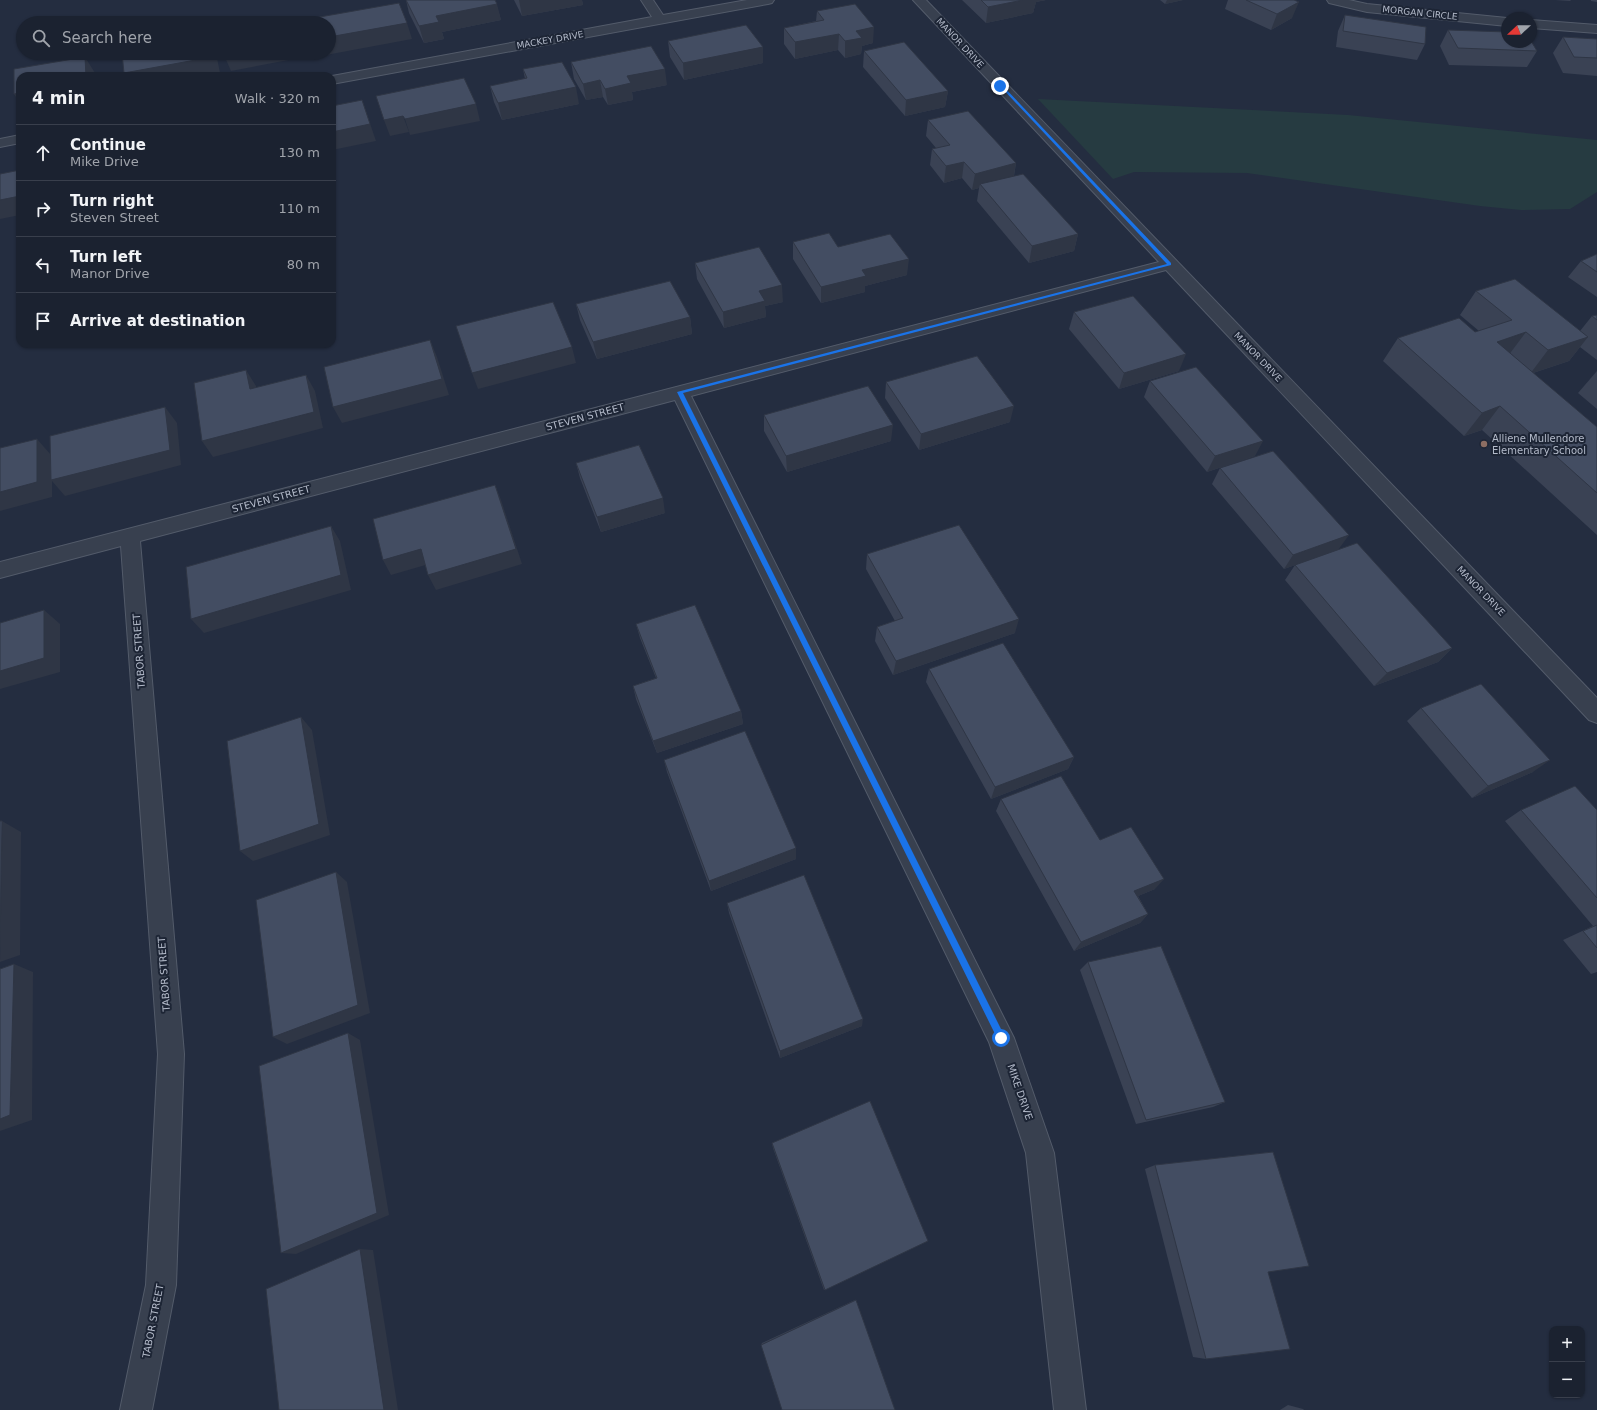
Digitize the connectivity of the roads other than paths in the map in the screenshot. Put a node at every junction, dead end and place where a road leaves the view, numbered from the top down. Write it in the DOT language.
graph roads {
  1 [pos="647,0"];
  2 [pos="768,0"];
  3 [pos="919,0"];
  4 [pos="1333,0"];
  5 [pos="660,20"];
  6 [pos="1501,21"];
  7 [pos="1537,24"];
  8 [pos="1597,29"];
  9 [pos="336,79"];
  10 [pos="16,140"];
  11 [pos="0,143"];
  12 [pos="1170,264"];
  13 [pos="680,392"];
  14 [pos="130,536"];
  15 [pos="0,570"];
  16 [pos="1597,713"];
  17 [pos="136,1410"];
  18 [pos="1070,1410"];
  1 -- 5 [label="street"];
  2 -- 5 [label="street, MACKEY DRIVE"];
  3 -- 12 [label="street, MANOR DRIVE"];
  4 -- 6 [label="street, MORGAN CIRCLE"];
  5 -- 9 [label="street, MACKEY DRIVE"];
  7 -- 8 [label="street"];
  10 -- 11 [label="street"];
  12 -- 13 [label="street, STEVEN STREET"];
  12 -- 16 [label="street, MANOR DRIVE"];
  13 -- 14 [label="street, STEVEN STREET"];
  13 -- 18 [label="street, MIKE DRIVE"];
  14 -- 15 [label="street, STEVEN STREET"];
  14 -- 17 [label="street, TABOR STREET"];
}
